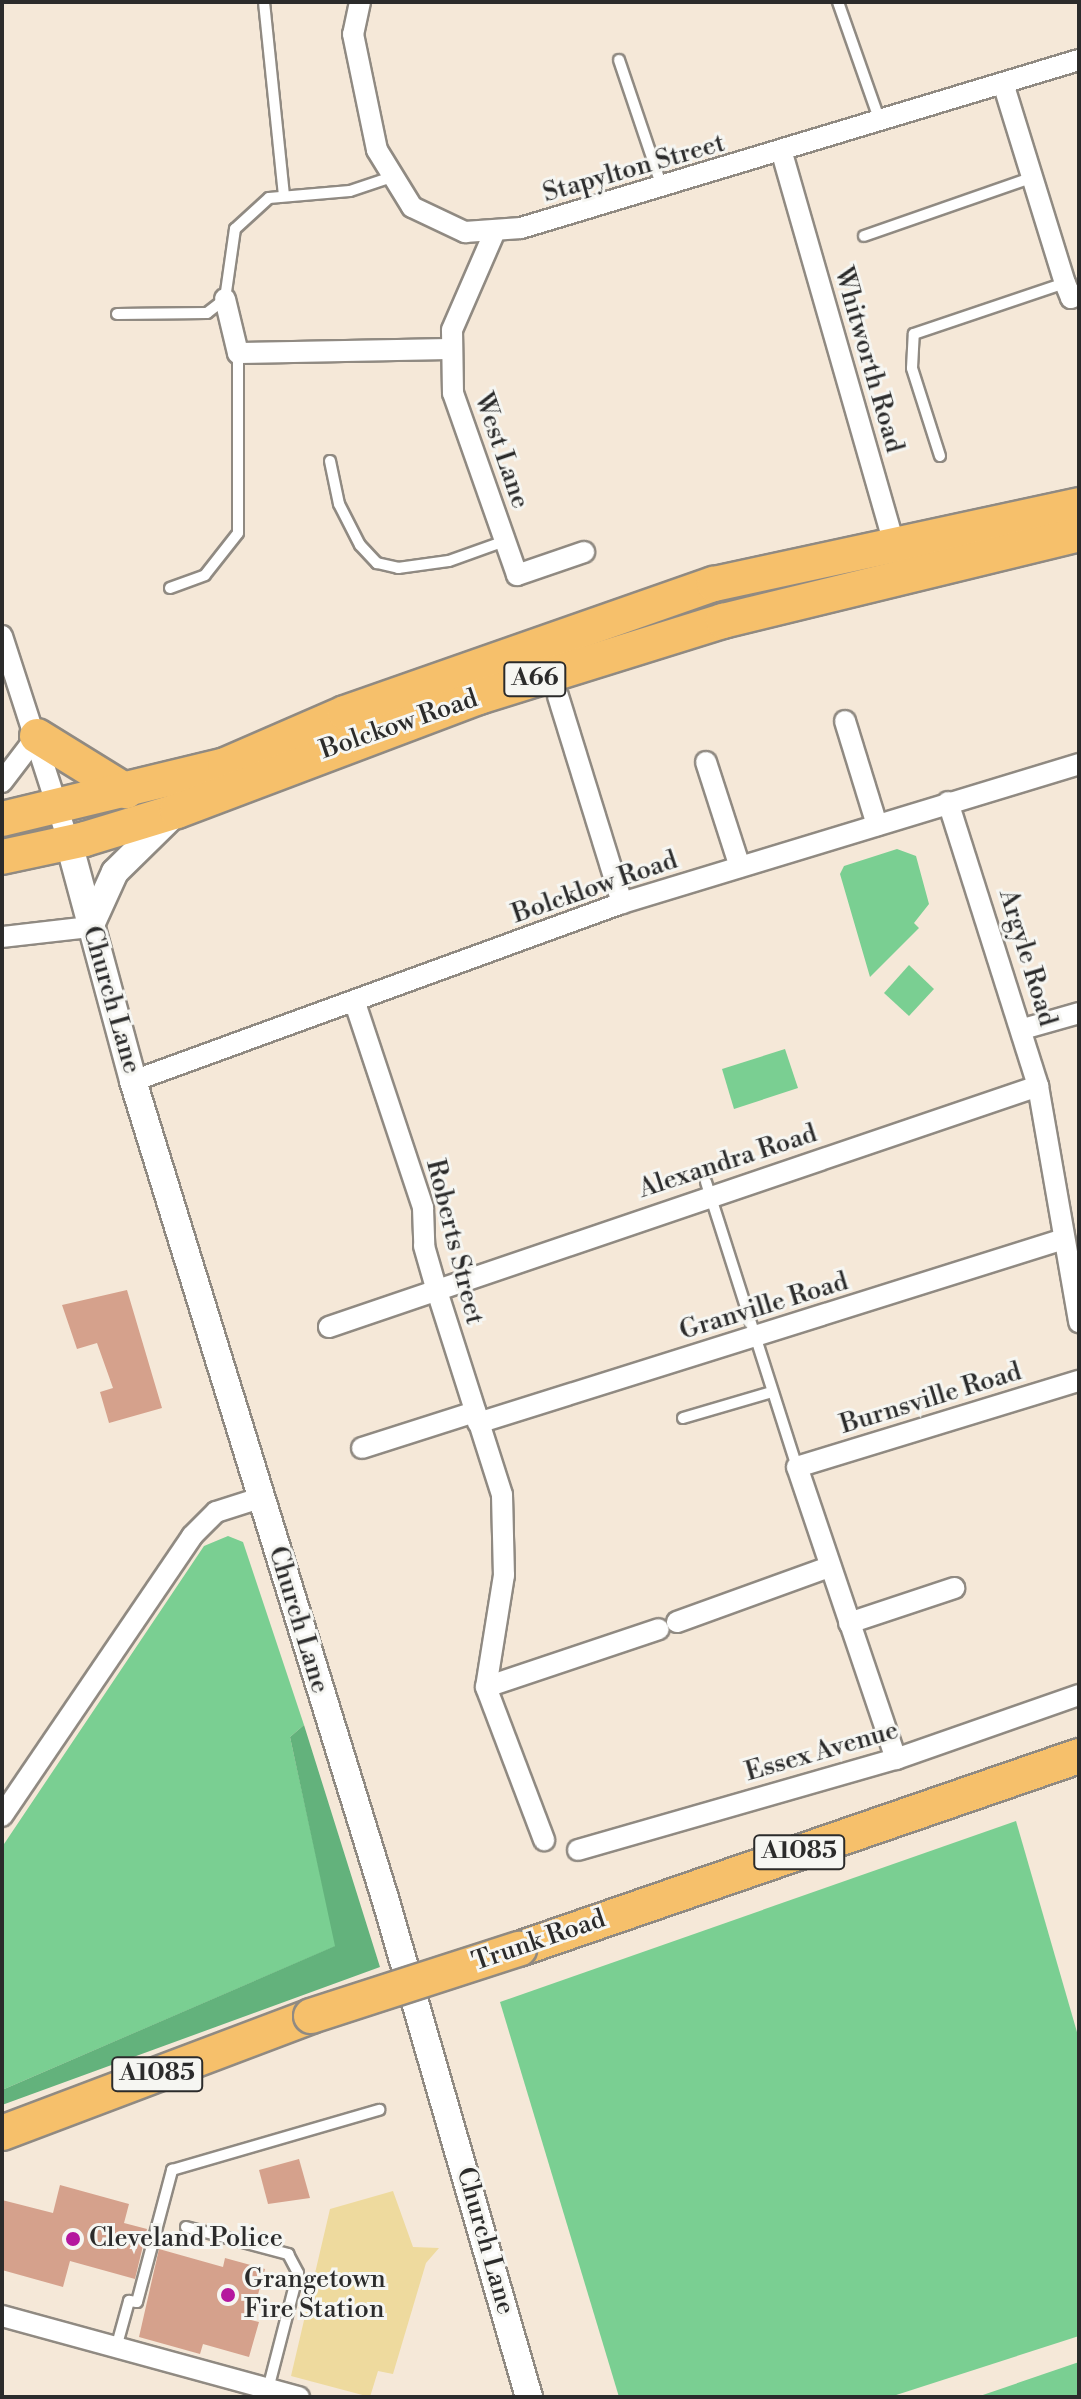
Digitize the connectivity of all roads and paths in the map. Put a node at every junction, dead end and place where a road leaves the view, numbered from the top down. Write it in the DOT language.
graph roads {
  1 [pos="264,2"];
  2 [pos="360,2"];
  3 [pos="838,2"];
  4 [pos="619,60"];
  5 [pos="1079,60"];
  6 [pos="1003,83"];
  7 [pos="880,122"];
  8 [pos="782,153"];
  9 [pos="392,177"];
  10 [pos="1033,177"];
  11 [pos="662,188"];
  12 [pos="284,196"];
  13 [pos="495,231"];
  14 [pos="864,236"];
  15 [pos="1072,289"];
  16 [pos="225,299"];
  17 [pos="117,314"];
  18 [pos="452,349"];
  19 [pos="238,353"];
  20 [pos="940,456"];
  21 [pos="330,461"];
  22 [pos="1079,505"];
  23 [pos="1079,534"];
  24 [pos="505,541"];
  25 [pos="895,545"];
  26 [pos="584,552"];
  27 [pos="906,580"];
  28 [pos="170,588"];
  29 [pos="2,636"];
  30 [pos="558,696"];
  31 [pos="845,721"];
  32 [pos="37,736"];
  33 [pos="706,762"];
  34 [pos="1079,764"];
  35 [pos="2,782"];
  36 [pos="126,791"];
  37 [pos="178,794"];
  38 [pos="948,802"];
  39 [pos="61,807"];
  40 [pos="2,819"];
  41 [pos="877,825"];
  42 [pos="69,843"];
  43 [pos="2,857"];
  44 [pos="740,867"];
  45 [pos="622,903"];
  46 [pos="90,927"];
  47 [pos="2,937"];
  48 [pos="355,1003"];
  49 [pos="1079,1013"];
  50 [pos="1023,1029"];
  51 [pos="133,1081"];
  52 [pos="1038,1086"];
  53 [pos="708,1189"];
  54 [pos="1064,1239"];
  55 [pos="437,1291"];
  56 [pos="1079,1322"];
  57 [pos="329,1327"];
  58 [pos="753,1337"];
  59 [pos="1079,1381"];
  60 [pos="772,1392"];
  61 [pos="476,1418"];
  62 [pos="683,1418"];
  63 [pos="362,1448"];
  64 [pos="797,1467"];
  65 [pos="260,1498"];
  66 [pos="829,1567"];
  67 [pos="954,1588"];
  68 [pos="849,1623"];
  69 [pos="486,1687"];
  70 [pos="1079,1695"];
  71 [pos="1079,1756"];
  72 [pos="896,1759"];
  73 [pos="2,1816"];
  74 [pos="544,1840"];
  75 [pos="578,1850"];
  76 [pos="379,2110"];
  77 [pos="2,2133"];
  78 [pos="186,2227"];
  79 [pos="2,2316"];
  80 [pos="116,2348"];
  81 [pos="268,2389"];
  82 [pos="299,2397"];
  83 [pos="529,2397"];
  1 -- 12 [label="lane"];
  2 -- 9 [label="street, Stapylton Street"];
  3 -- 7 [label="lane"];
  4 -- 11 [label="lane"];
  5 -- 6 [label="street, Stapylton Street"];
  6 -- 7 [label="street, Stapylton Street"];
  6 -- 10 [label="street"];
  7 -- 8 [label="street, Stapylton Street"];
  8 -- 11 [label="street, Stapylton Street"];
  8 -- 25 [label="street, Whitworth Road"];
  9 -- 12 [label="lane"];
  9 -- 13 [label="street, Stapylton Street"];
  10 -- 14 [label="lane"];
  10 -- 15 [label="street"];
  11 -- 13 [label="street, Stapylton Street"];
  12 -- 16 [label="lane"];
  13 -- 18 [label="street, West Lane"];
  15 -- 20 [label="lane"];
  16 -- 17 [label="lane"];
  16 -- 19 [label="street"];
  18 -- 19 [label="street"];
  18 -- 24 [label="street, West Lane"];
  19 -- 28 [label="lane"];
  21 -- 24 [label="lane"];
  22 -- 25 [label="main road, Bolckow Road / A66"];
  23 -- 27 [label="main road, Bolckow Road / A66"];
  24 -- 26 [label="street, West Lane"];
  25 -- 27 [label="street, Whitworth Road"];
  25 -- 37 [label="main road, Bolckow Road / A66"];
  27 -- 37 [label="main road, Bolckow Road / A66"];
  29 -- 32 [label="street"];
  30 -- 45 [label="street"];
  31 -- 41 [label="street"];
  32 -- 35 [label="street"];
  32 -- 36 [label="main road"];
  32 -- 39 [label="street"];
  33 -- 44 [label="street"];
  34 -- 38 [label="street, Bolcklow Road"];
  36 -- 37 [label="main road, A66"];
  36 -- 39 [label="main road, A66"];
  37 -- 42 [label="main road, Bolckow Road / A66"];
  37 -- 46 [label="street"];
  38 -- 41 [label="street, Bolcklow Road"];
  38 -- 50 [label="street, Argyle Road"];
  39 -- 40 [label="main road, A66"];
  39 -- 42 [label="street"];
  41 -- 44 [label="street, Bolcklow Road"];
  42 -- 43 [label="main road, Bolckow Road / A66"];
  42 -- 46 [label="street, Church Lane"];
  44 -- 45 [label="street, Bolcklow Road"];
  45 -- 48 [label="street, Bolcklow Road"];
  46 -- 47 [label="street"];
  46 -- 51 [label="street, Church Lane"];
  48 -- 51 [label="street, Bolcklow Road"];
  48 -- 55 [label="street, Roberts Street"];
  49 -- 50 [label="street"];
  50 -- 52 [label="street, Argyle Road"];
  51 -- 65 [label="street, Church Lane"];
  52 -- 53 [label="street, Alexandra Road"];
  52 -- 54 [label="street, Argyle Road"];
  53 -- 55 [label="street, Alexandra Road"];
  53 -- 58 [label="lane"];
  54 -- 56 [label="street, Argyle Road"];
  54 -- 58 [label="street, Granville Road"];
  55 -- 57 [label="street, Alexandra Road"];
  55 -- 61 [label="street, Roberts Street"];
  58 -- 60 [label="lane"];
  58 -- 61 [label="street, Granville Road"];
  59 -- 64 [label="street, Burnsville Road"];
  60 -- 62 [label="lane"];
  60 -- 64 [label="lane"];
  61 -- 63 [label="street, Granville Road"];
  61 -- 69 [label="street, Roberts Street"];
  64 -- 66 [label="street"];
  65 -- 73 [label="street"];
  65 -- 83 [label="street, Church Lane"];
  66 -- 68 [label="street"];
  66 -- 69 [label="street"];
  67 -- 68 [label="street"];
  68 -- 72 [label="street"];
  69 -- 74 [label="street"];
  70 -- 72 [label="street, Essex Avenue"];
  71 -- 77 [label="main road, Trunk Road / A1085, bridge"];
  72 -- 75 [label="street, Essex Avenue"];
  76 -- 80 [label="lane"];
  78 -- 81 [label="lane"];
  79 -- 80 [label="street"];
  80 -- 81 [label="street"];
  81 -- 82 [label="street"];
}
